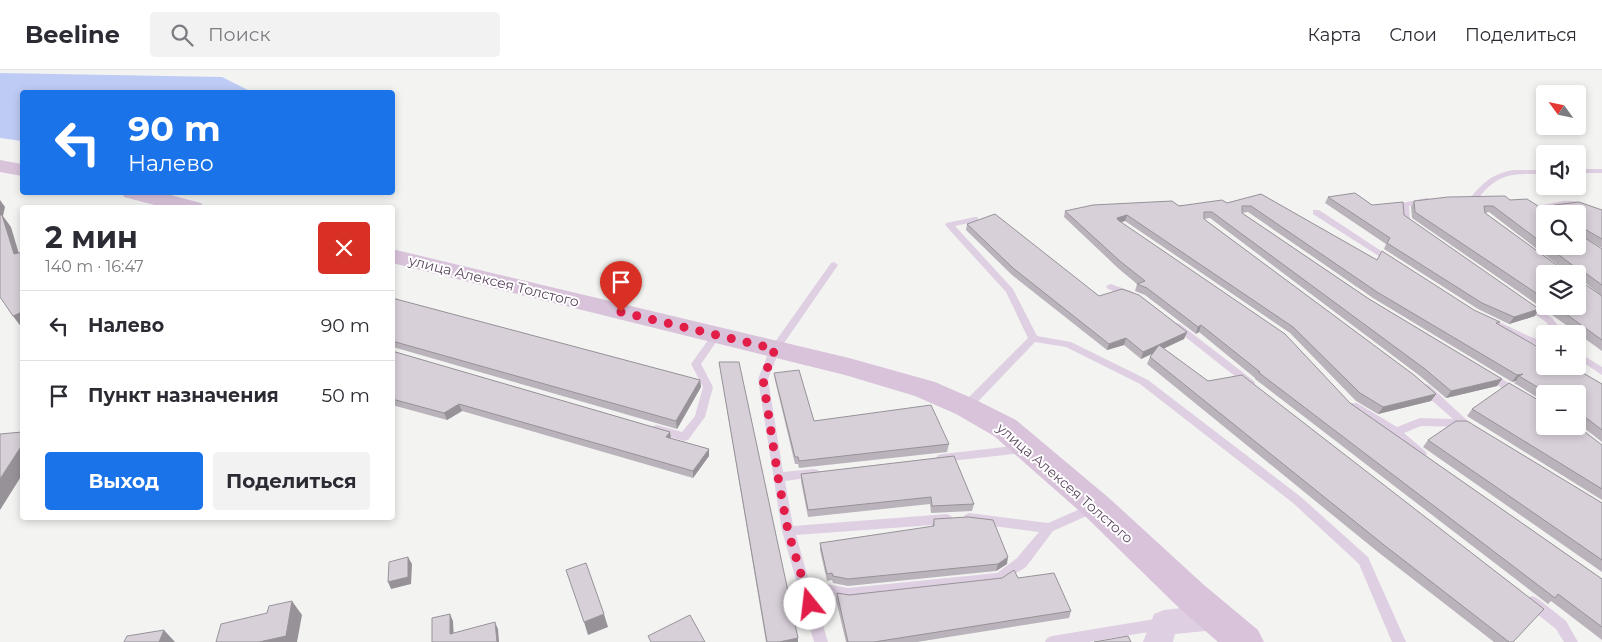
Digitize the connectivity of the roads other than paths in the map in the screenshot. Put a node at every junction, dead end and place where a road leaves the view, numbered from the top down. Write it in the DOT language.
graph roads {
  1 [pos="0,166"];
  2 [pos="20,170"];
  3 [pos="1602,170"];
  4 [pos="1586,171"];
  5 [pos="1536,172"];
  6 [pos="143,195"];
  7 [pos="1454,199"];
  8 [pos="1435,200"];
  9 [pos="182,205"];
  10 [pos="1554,205"];
  11 [pos="1584,205"];
  12 [pos="1586,206"];
  13 [pos="1316,212"];
  14 [pos="1602,215"];
  15 [pos="975,220"];
  16 [pos="1422,232"];
  17 [pos="395,257"];
  18 [pos="834,265"];
  19 [pos="1399,265"];
  20 [pos="1111,287"];
  21 [pos="1141,298"];
  22 [pos="1518,298"];
  23 [pos="1165,316"];
  24 [pos="1481,317"];
  25 [pos="1553,325"];
  26 [pos="716,335"];
  27 [pos="1033,340"];
  28 [pos="1536,341"];
  29 [pos="775,349"];
  30 [pos="1586,361"];
  31 [pos="1478,368"];
  32 [pos="1602,372"];
  33 [pos="1415,379"];
  34 [pos="1258,390"];
  35 [pos="1345,398"];
  36 [pos="1528,399"];
  37 [pos="966,407"];
  38 [pos="646,426"];
  39 [pos="1396,432"];
  40 [pos="1029,449"];
  41 [pos="932,460"];
  42 [pos="1432,461"];
  43 [pos="826,472"];
  44 [pos="778,477"];
  45 [pos="1097,507"];
  46 [pos="1049,528"];
  47 [pos="788,531"];
  48 [pos="805,586"];
  49 [pos="1522,595"];
  50 [pos="1216,617"];
  51 [pos="1161,633"];
  52 [pos="821,642"];
  53 [pos="1052,642"];
  54 [pos="1245,642"];
  55 [pos="1399,642"];
  56 [pos="1571,642"];
  1 -- 2 [label="street"];
  3 -- 4 [label="lane"];
  5 -- 7 [label="lane"];
  6 -- 9 [label="street"];
  8 -- 16 [label="lane"];
  10 -- 11 [label="lane"];
  12 -- 14 [label="lane"];
  13 -- 19 [label="lane"];
  15 -- 27 [label="lane"];
  17 -- 26 [label="street, улица Алексея Толстого"];
  18 -- 29 [label="lane"];
  20 -- 21 [label="lane"];
  22 -- 25 [label="lane"];
  23 -- 34 [label="lane"];
  24 -- 28 [label="lane"];
  26 -- 29 [label="street, улица Алексея Толстого"];
  26 -- 38 [label="lane"];
  27 -- 37 [label="lane"];
  27 -- 55 [label="lane"];
  29 -- 37 [label="street, улица Алексея Толстого"];
  29 -- 44 [label="lane"];
  30 -- 32 [label="lane"];
  31 -- 36 [label="lane"];
  33 -- 39 [label="lane"];
  35 -- 39 [label="lane"];
  37 -- 40 [label="street, улица Алексея Толстого"];
  39 -- 42 [label="lane"];
  40 -- 41 [label="lane"];
  40 -- 45 [label="street, улица Алексея Толстого"];
  43 -- 44 [label="lane"];
  44 -- 47 [label="lane"];
  45 -- 46 [label="lane"];
  45 -- 50 [label="street, улица Алексея Толстого"];
  46 -- 47 [label="lane"];
  46 -- 48 [label="lane"];
  47 -- 48 [label="lane"];
  48 -- 52 [label="lane"];
  49 -- 56 [label="lane"];
  50 -- 51 [label="street"];
  50 -- 54 [label="street, улица Алексея Толстого"];
  51 -- 53 [label="lane"];
}
